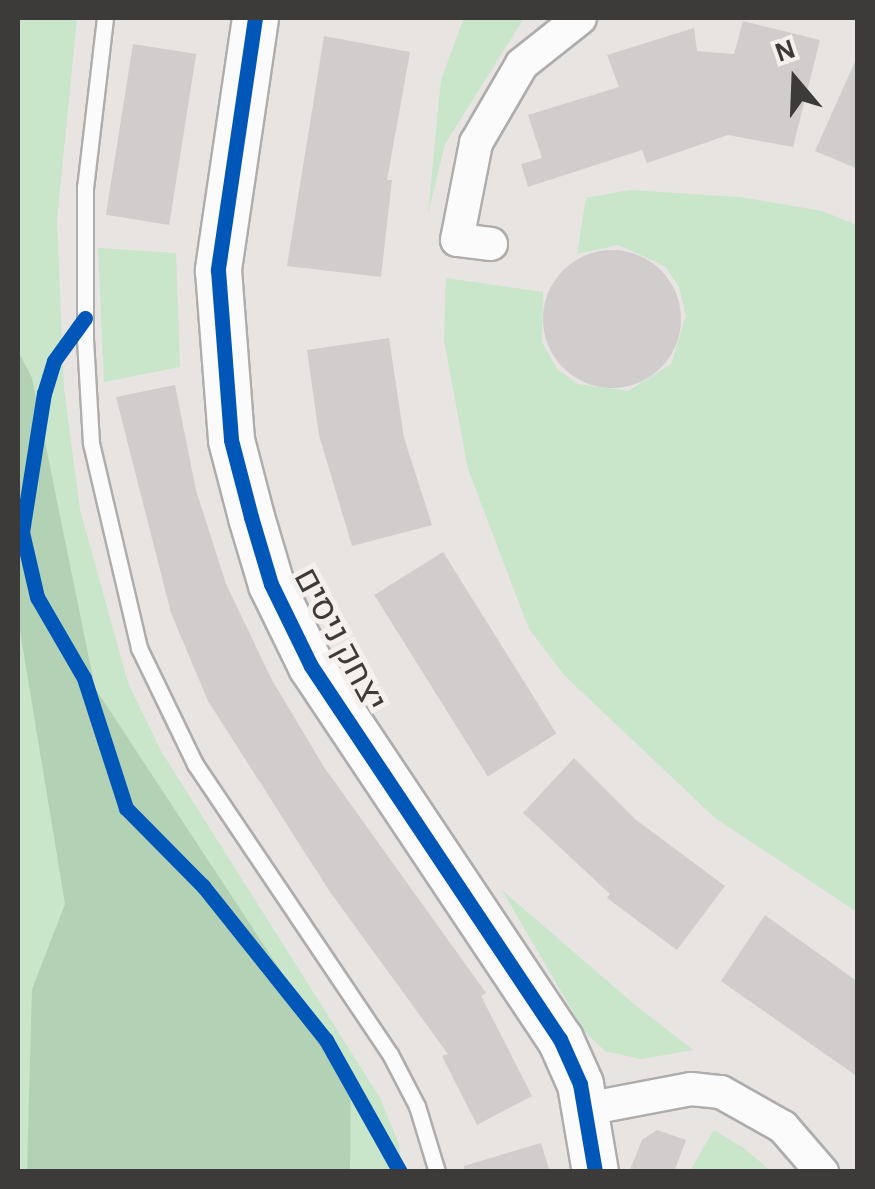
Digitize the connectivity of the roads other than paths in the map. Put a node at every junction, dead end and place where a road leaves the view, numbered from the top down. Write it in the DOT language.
graph roads {
  1 [pos="105,18"];
  2 [pos="255,18"];
  3 [pos="580,18"];
  4 [pos="491,244"];
  5 [pos="586,1109"];
  6 [pos="437,1172"];
  7 [pos="595,1172"];
  8 [pos="822,1172"];
  1 -- 6 [label="lane"];
  2 -- 5 [label="street, יצחק ניסים"];
  3 -- 4 [label="street"];
  5 -- 7 [label="street, יצחק ניסים"];
  5 -- 8 [label="street"];
}
